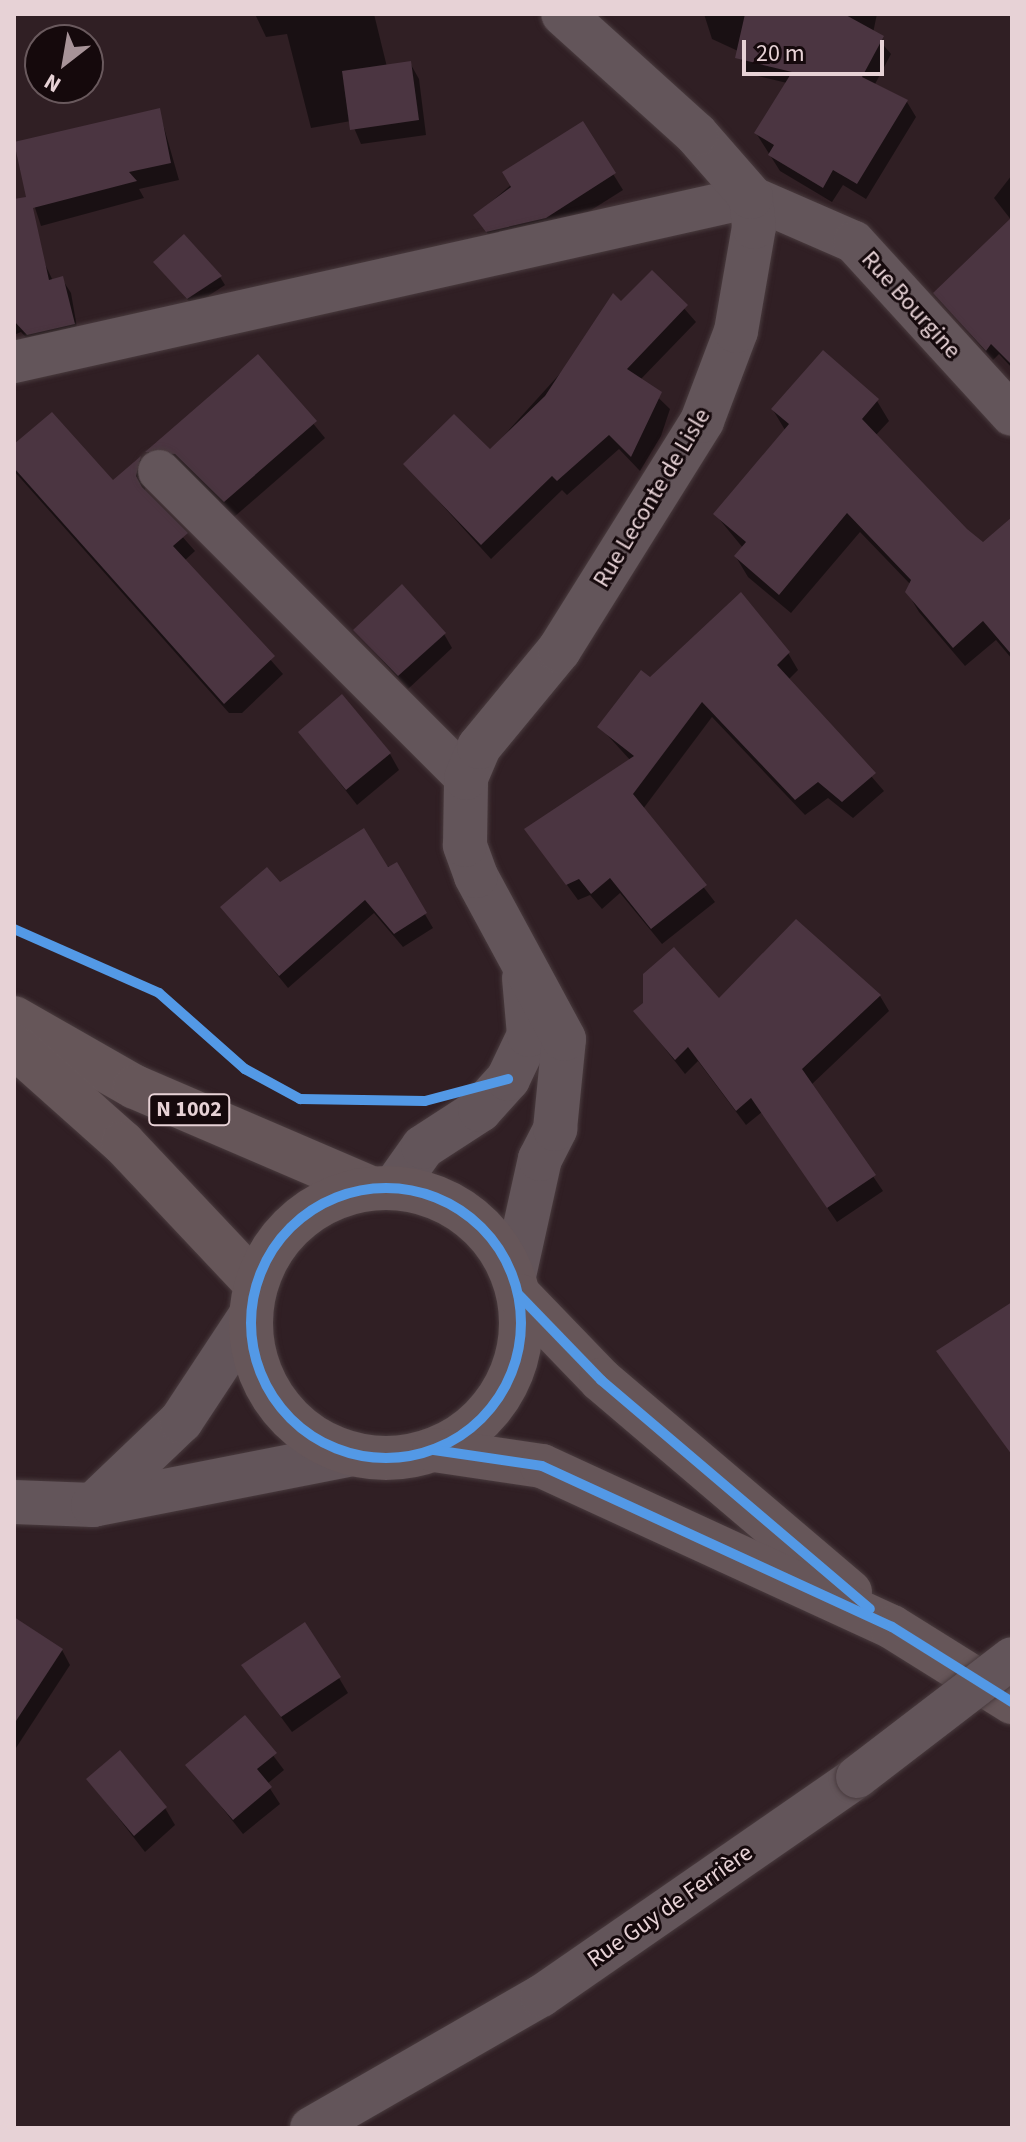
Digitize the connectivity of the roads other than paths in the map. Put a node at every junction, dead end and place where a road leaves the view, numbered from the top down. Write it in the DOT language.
graph roads {
  1 [pos="563,14"];
  2 [pos="751,197"];
  3 [pos="14,362"];
  4 [pos="1012,415"];
  5 [pos="159,471"];
  6 [pos="466,778"];
  7 [pos="523,964"];
  8 [pos="14,1018"];
  9 [pos="14,1046"];
  10 [pos="383,1188"];
  11 [pos="517,1286"];
  12 [pos="253,1300"];
  13 [pos="434,1450"];
  14 [pos="352,1454"];
  15 [pos="14,1502"];
  16 [pos="93,1505"];
  17 [pos="892,1627"];
  18 [pos="1012,1658"];
  19 [pos="1012,1702"];
  20 [pos="311,2128"];
  1 -- 2 [label="main road"];
  2 -- 3 [label="street"];
  2 -- 4 [label="street, Rue Bourgine"];
  2 -- 6 [label="main road, Rue Leconte de Lisle"];
  5 -- 6 [label="street"];
  6 -- 7 [label="main road, Rue Leconte de Lisle"];
  7 -- 10 [label="main road, Rue Leconte de Lisle"];
  7 -- 11 [label="main road, Rue Leconte de Lisle"];
  8 -- 10 [label="main road, N 1002"];
  9 -- 12 [label="main road, N 1002"];
  10 -- 11 [label="main road"];
  10 -- 12 [label="main road"];
  11 -- 13 [label="main road"];
  11 -- 17 [label="main road"];
  12 -- 14 [label="main road"];
  12 -- 16 [label="main road"];
  13 -- 14 [label="main road"];
  13 -- 17 [label="main road"];
  14 -- 16 [label="main road"];
  15 -- 16 [label="main road"];
  17 -- 19 [label="main road"];
  18 -- 20 [label="street, Rue Guy de Ferrière, bridge"];
}
